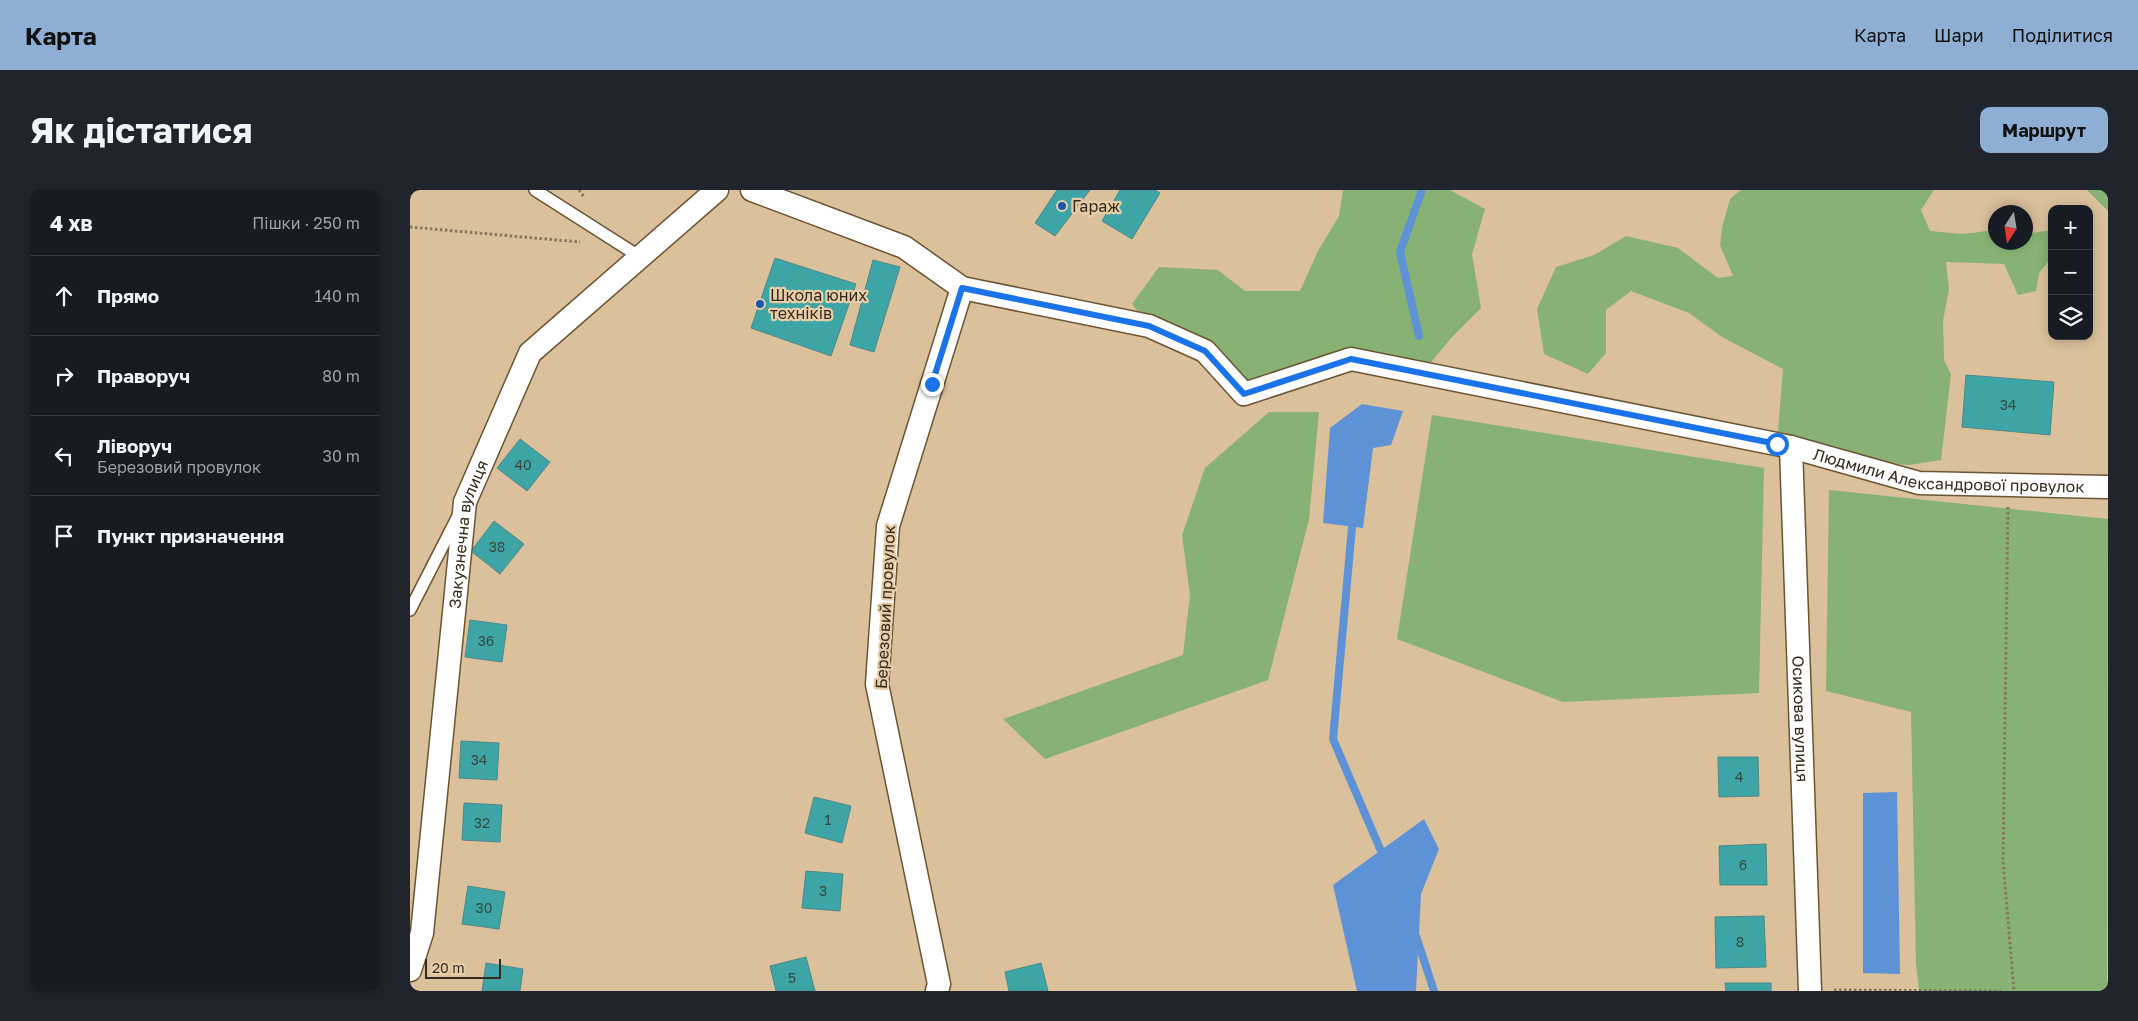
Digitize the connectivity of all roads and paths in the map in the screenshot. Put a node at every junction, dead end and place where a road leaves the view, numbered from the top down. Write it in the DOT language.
graph roads {
  1 [pos="535,190"];
  2 [pos="717,190"];
  3 [pos="752,190"];
  4 [pos="410,227"];
  5 [pos="618,245"];
  6 [pos="640,257"];
  7 [pos="962,288"];
  8 [pos="1791,447"];
  9 [pos="2008,485"];
  10 [pos="2108,487"];
  11 [pos="465,502"];
  12 [pos="410,610"];
  13 [pos="410,970"];
  14 [pos="1810,990"];
  15 [pos="937,991"];
  16 [pos="2001,991"];
  17 [pos="2014,991"];
  1 -- 5 [label="lane"];
  2 -- 6 [label="street, Закузнечна вулиця"];
  3 -- 7 [label="street"];
  4 -- 5 [label="path"];
  5 -- 6 [label="lane"];
  6 -- 11 [label="street, Закузнечна вулиця"];
  7 -- 8 [label="street, Людмили Александрової провулок"];
  7 -- 15 [label="street, Березовий провулок"];
  8 -- 9 [label="street, Людмили Александрової провулок"];
  8 -- 14 [label="street, Осикова вулиця"];
  9 -- 10 [label="street, Людмили Александрової провулок"];
  9 -- 17 [label="path"];
  11 -- 12 [label="lane"];
  11 -- 13 [label="street, Закузнечна вулиця"];
  14 -- 16 [label="path"];
}
